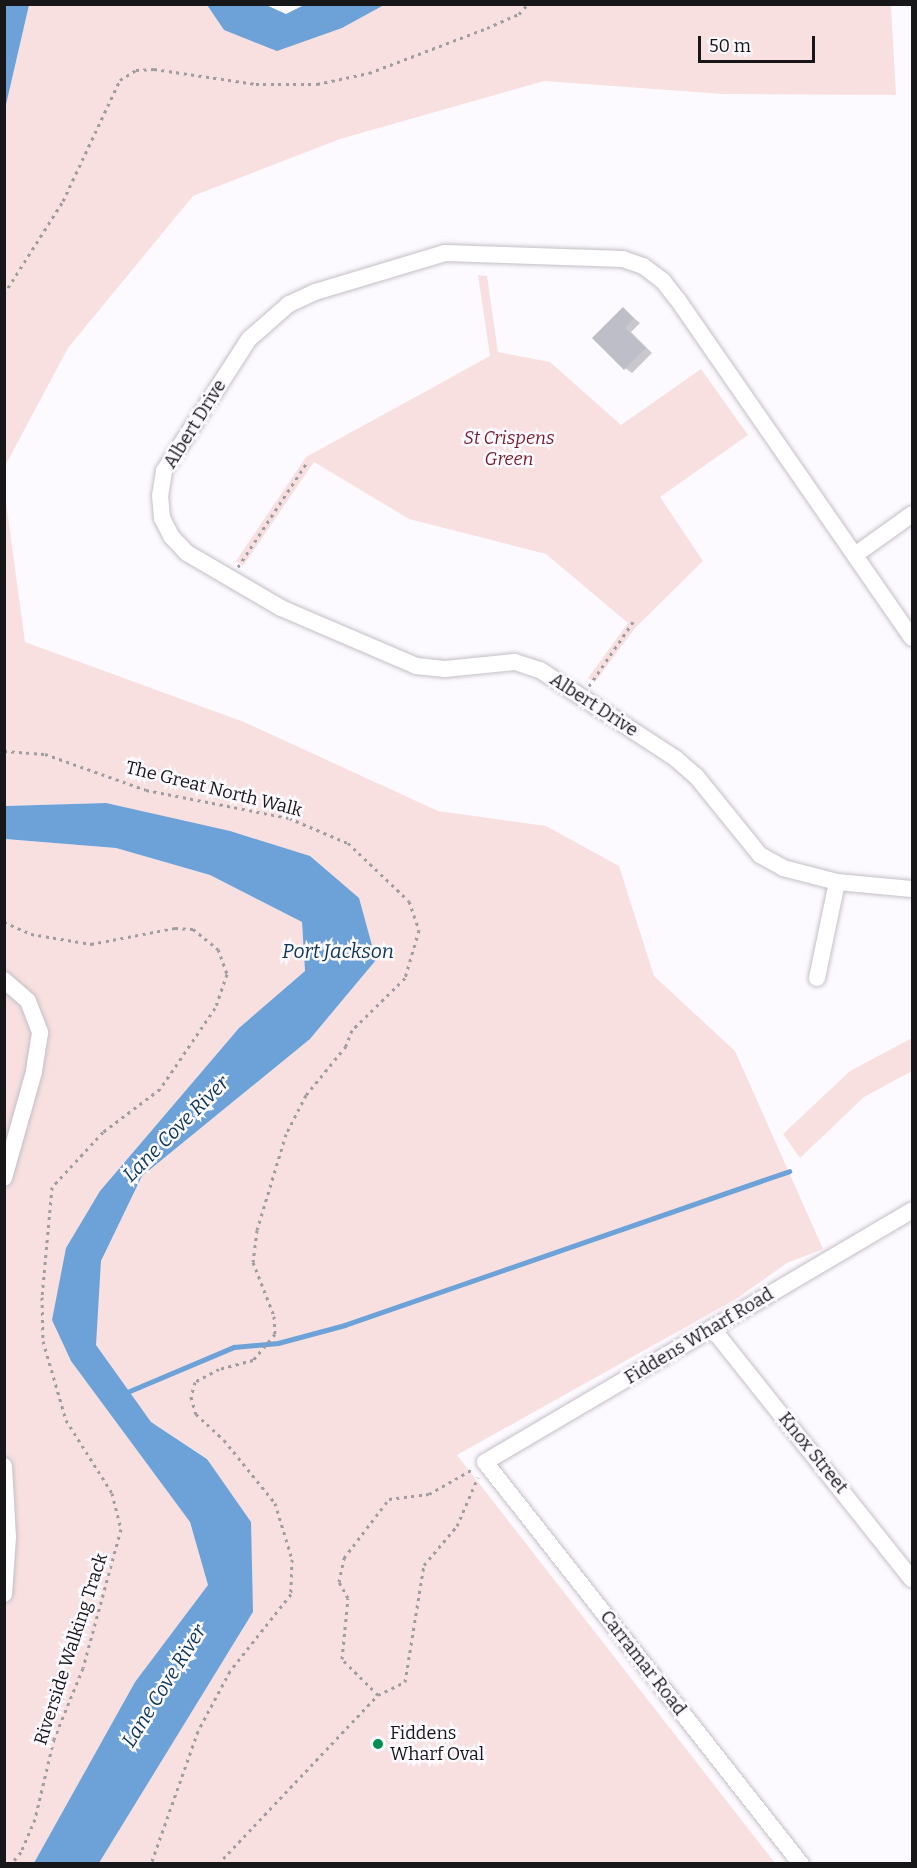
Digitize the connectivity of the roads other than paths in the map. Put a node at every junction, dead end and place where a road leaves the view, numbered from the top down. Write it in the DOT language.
graph roads {
  1 [pos="912,514"];
  2 [pos="855,555"];
  3 [pos="912,638"];
  4 [pos="837,882"];
  5 [pos="912,889"];
  6 [pos="817,978"];
  7 [pos="4,980"];
  8 [pos="4,1178"];
  9 [pos="912,1209"];
  10 [pos="712,1328"];
  11 [pos="485,1462"];
  12 [pos="4,1466"];
  13 [pos="907,1560"];
  14 [pos="912,1579"];
  15 [pos="4,1594"];
  16 [pos="801,1863"];
  1 -- 2 [label="street"];
  2 -- 3 [label="street, Albert Drive"];
  2 -- 4 [label="street, Albert Drive"];
  4 -- 5 [label="street, Albert Drive"];
  4 -- 6 [label="street"];
  7 -- 8 [label="street"];
  9 -- 10 [label="street, Fiddens Wharf Road"];
  10 -- 11 [label="street, Fiddens Wharf Road"];
  10 -- 13 [label="street, Knox Street"];
  11 -- 16 [label="street, Carramar Road"];
  12 -- 15 [label="street"];
  13 -- 14 [label="street, Knox Street"];
}
